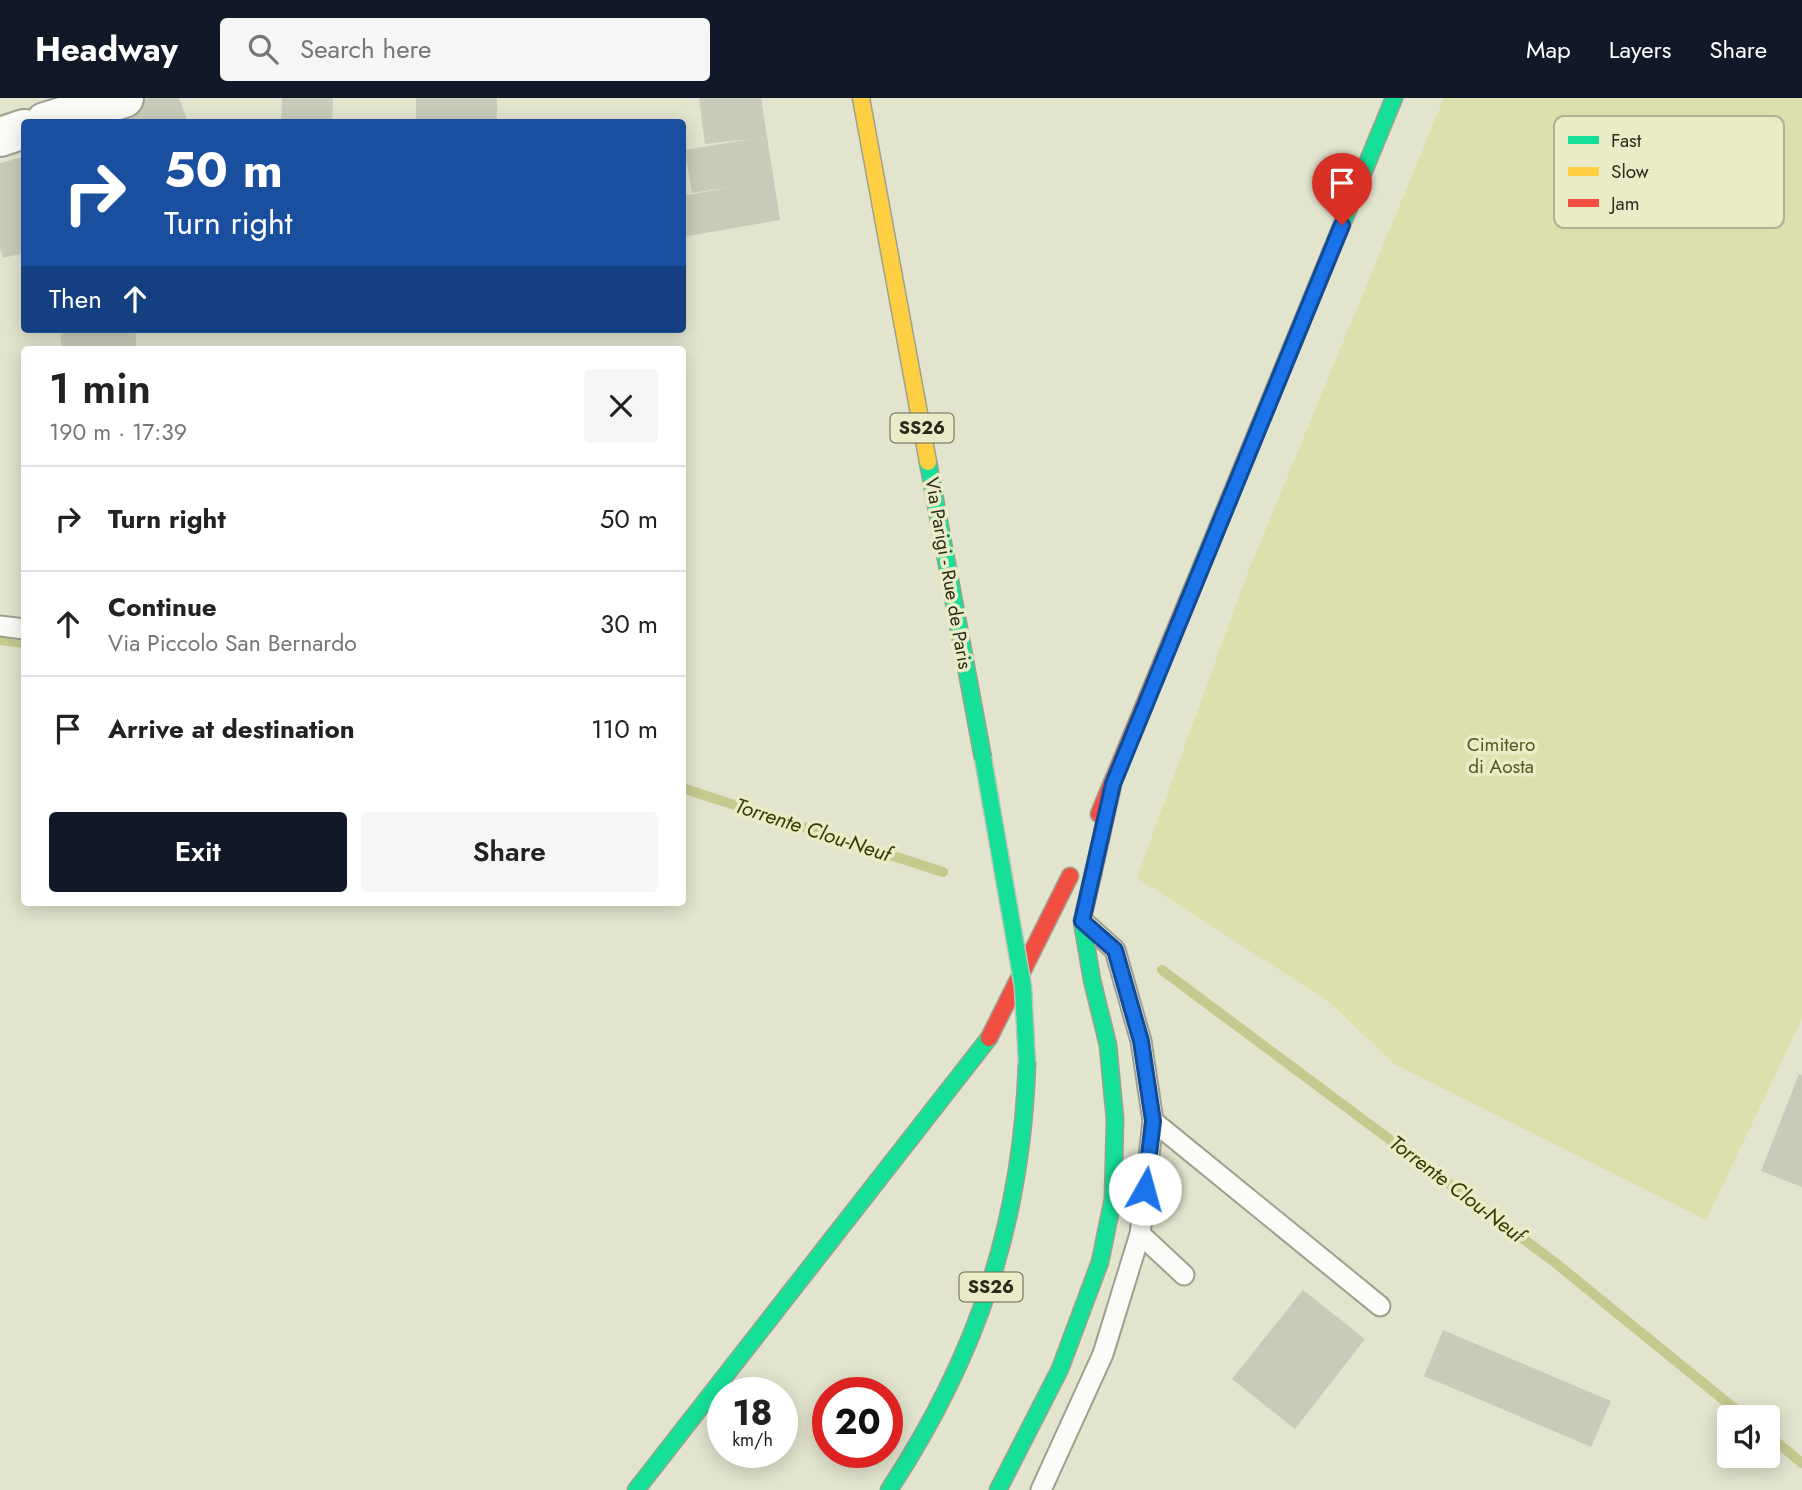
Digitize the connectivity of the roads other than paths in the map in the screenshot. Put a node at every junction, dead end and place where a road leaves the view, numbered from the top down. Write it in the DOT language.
graph roads {
  1 [pos="124,98"];
  2 [pos="861,98"];
  3 [pos="1394,98"];
  4 [pos="56,119"];
  5 [pos="21,130"];
  6 [pos="0,137"];
  7 [pos="0,626"];
  8 [pos="21,629"];
  9 [pos="1113,784"];
  10 [pos="1057,902"];
  11 [pos="1082,921"];
  12 [pos="1045,958"];
  13 [pos="1073,960"];
  14 [pos="1026,964"];
  15 [pos="1092,980"];
  16 [pos="1153,1121"];
  17 [pos="1140,1234"];
  18 [pos="1184,1275"];
  19 [pos="1380,1306"];
  20 [pos="636,1490"];
  21 [pos="889,1490"];
  22 [pos="998,1490"];
  23 [pos="1041,1490"];
  1 -- 4 [label="street"];
  2 -- 21 [label="main road, Via Parigi - Rue de Paris / SS26, bridge"];
  3 -- 9 [label="main road"];
  5 -- 6 [label="street"];
  7 -- 8 [label="lane"];
  9 -- 10 [label="main road"];
  9 -- 11 [label="main road"];
  10 -- 11 [label="lane"];
  10 -- 14 [label="main road"];
  11 -- 15 [label="main road"];
  11 -- 16 [label="lane"];
  12 -- 14 [label="main road"];
  13 -- 15 [label="main road"];
  14 -- 20 [label="main road"];
  15 -- 22 [label="main road"];
  16 -- 17 [label="lane"];
  16 -- 19 [label="lane"];
  17 -- 18 [label="lane"];
  17 -- 23 [label="lane"];
}
